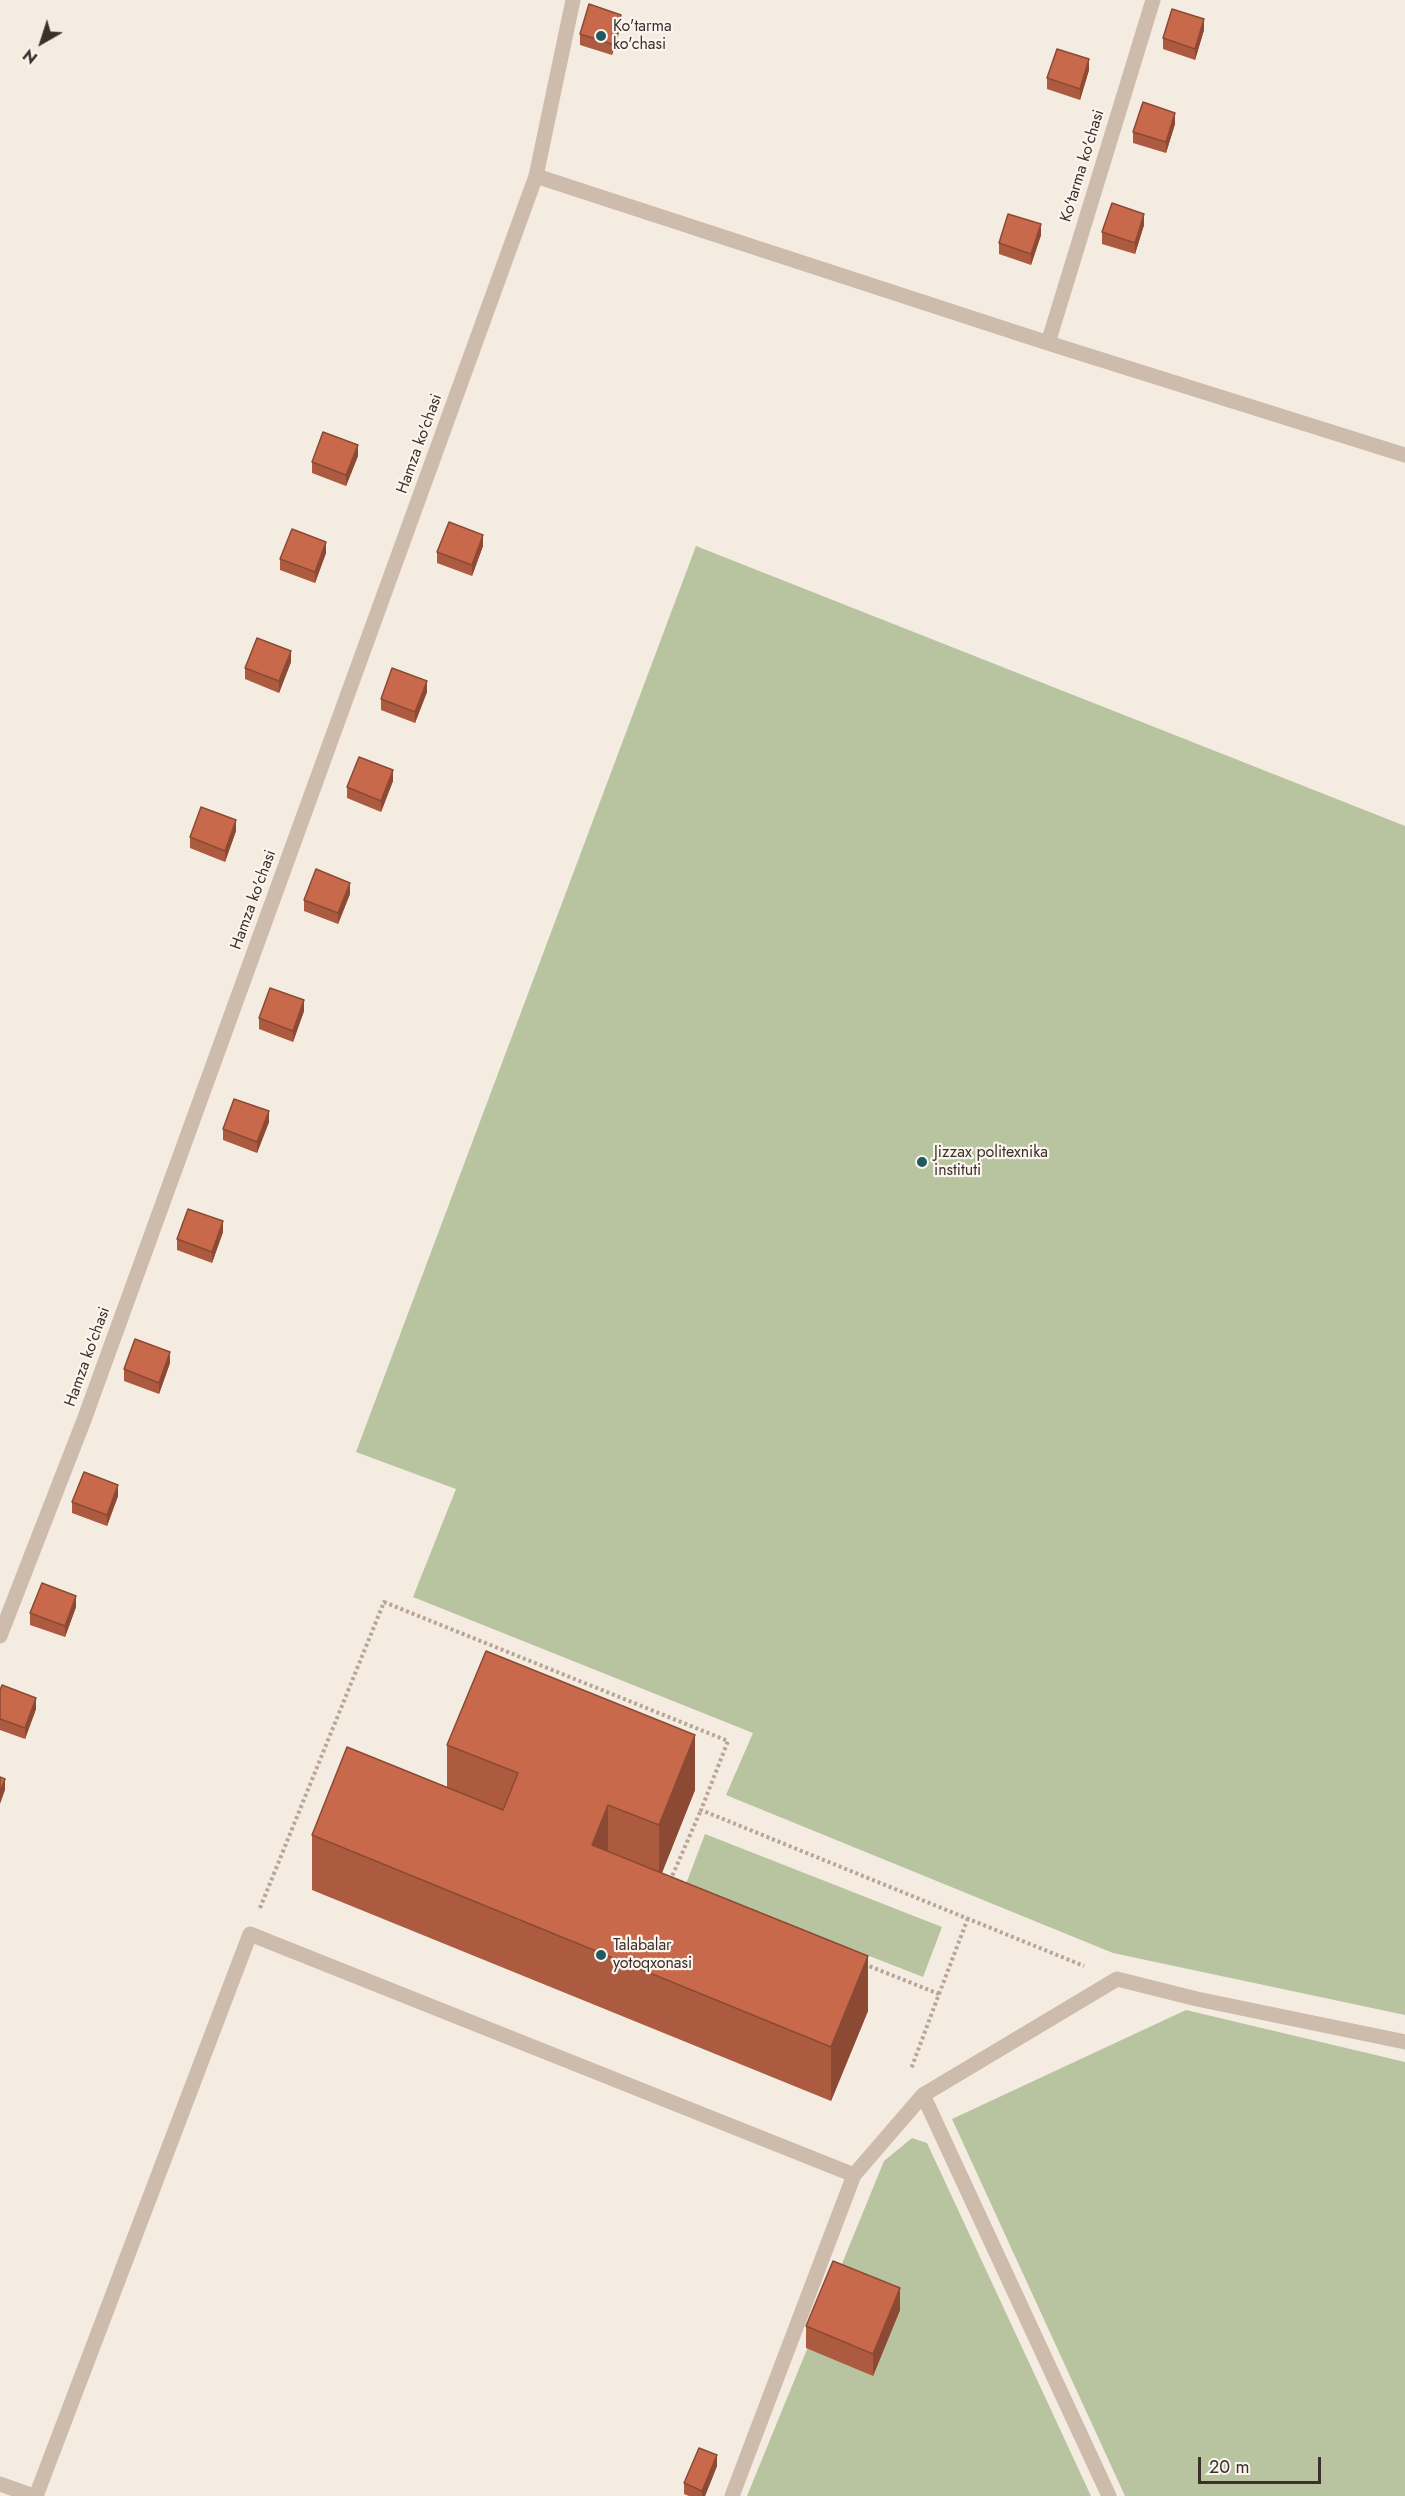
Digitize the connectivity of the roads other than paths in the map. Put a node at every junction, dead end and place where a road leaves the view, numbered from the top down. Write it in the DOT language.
graph roads {
  1 [pos="573,0"];
  2 [pos="1153,0"];
  3 [pos="536,176"];
  4 [pos="1048,344"];
  5 [pos="1405,455"];
  6 [pos="0,1636"];
  7 [pos="1405,2042"];
  8 [pos="923,2096"];
  9 [pos="854,2175"];
  10 [pos="0,2484"];
  11 [pos="35,2496"];
  12 [pos="732,2496"];
  13 [pos="1108,2496"];
  1 -- 3 [label="street, Hamza ko'chasi"];
  2 -- 4 [label="street, Ko'tarma ko'chasi"];
  3 -- 4 [label="street"];
  3 -- 6 [label="street, Hamza ko'chasi"];
  4 -- 5 [label="street"];
  7 -- 8 [label="street"];
  8 -- 9 [label="street"];
  8 -- 13 [label="street"];
  9 -- 11 [label="street"];
  9 -- 12 [label="street"];
  10 -- 11 [label="street"];
}
